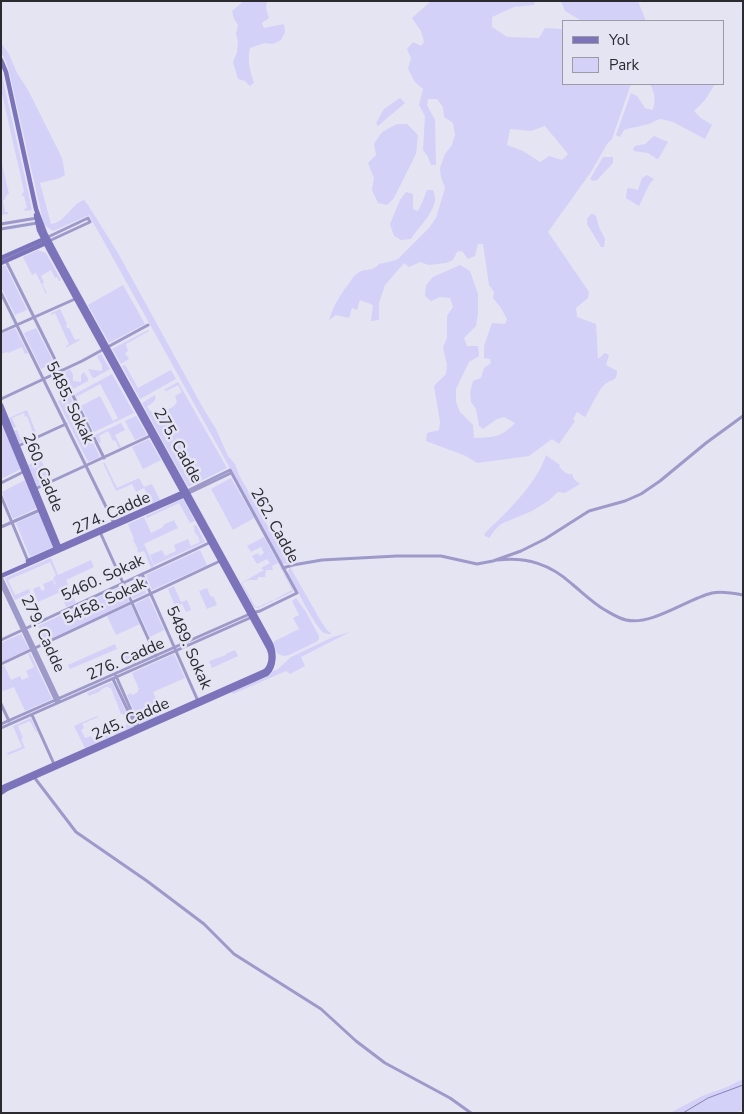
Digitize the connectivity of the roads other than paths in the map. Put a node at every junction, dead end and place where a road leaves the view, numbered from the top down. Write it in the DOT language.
graph roads {
  1 [pos="1,60"];
  2 [pos="36,209"];
  3 [pos="37,220"];
  4 [pos="89,220"];
  5 [pos="1,224"];
  6 [pos="1,229"];
  7 [pos="46,240"];
  8 [pos="3,261"];
  9 [pos="1,293"];
  10 [pos="75,299"];
  11 [pos="34,317"];
  12 [pos="17,325"];
  13 [pos="148,325"];
  14 [pos="1,332"];
  15 [pos="106,349"];
  16 [pos="61,371"];
  17 [pos="44,379"];
  18 [pos="1,398"];
  19 [pos="1,405"];
  20 [pos="1,416"];
  21 [pos="743,416"];
  22 [pos="66,424"];
  23 [pos="3,425"];
  24 [pos="153,435"];
  25 [pos="18,446"];
  26 [pos="104,458"];
  27 [pos="86,466"];
  28 [pos="26,470"];
  29 [pos="230,472"];
  30 [pos="1,483"];
  31 [pos="35,489"];
  32 [pos="186,493"];
  33 [pos="1,496"];
  34 [pos="40,510"];
  35 [pos="12,522"];
  36 [pos="114,523"];
  37 [pos="1,527"];
  38 [pos="100,531"];
  39 [pos="212,541"];
  40 [pos="58,549"];
  41 [pos="28,561"];
  42 [pos="493,561"];
  43 [pos="220,562"];
  44 [pos="283,568"];
  45 [pos="142,574"];
  46 [pos="1,575"];
  47 [pos="123,583"];
  48 [pos="1,584"];
  49 [pos="297,593"];
  50 [pos="150,594"];
  51 [pos="743,596"];
  52 [pos="132,603"];
  53 [pos="252,615"];
  54 [pos="24,629"];
  55 [pos="1,640"];
  56 [pos="34,649"];
  57 [pos="175,650"];
  58 [pos="156,656"];
  59 [pos="1,664"];
  60 [pos="269,669"];
  61 [pos="114,677"];
  62 [pos="58,701"];
  63 [pos="198,702"];
  64 [pos="1,704"];
  65 [pos="32,715"];
  66 [pos="10,721"];
  67 [pos="1,724"];
  68 [pos="1,728"];
  69 [pos="138,730"];
  70 [pos="55,766"];
  71 [pos="34,776"];
  72 [pos="1,788"];
  73 [pos="1,793"];
  74 [pos="471,1113"];
  1 -- 2 [label="street"];
  2 -- 3 [label="street"];
  2 -- 7 [label="street"];
  3 -- 5 [label="street"];
  3 -- 6 [label="street"];
  3 -- 7 [label="street"];
  4 -- 7 [label="street"];
  7 -- 8 [label="street"];
  7 -- 10 [label="street, 275. Cadde"];
  7 -- 15 [label="street, 275. Cadde"];
  8 -- 11 [label="street"];
  9 -- 12 [label="street, 5485. Sokak"];
  10 -- 11 [label="street"];
  10 -- 15 [label="street, 275. Cadde"];
  11 -- 12 [label="street"];
  11 -- 16 [label="street"];
  12 -- 14 [label="street"];
  12 -- 17 [label="street, 5485. Sokak"];
  13 -- 15 [label="street"];
  15 -- 16 [label="street"];
  15 -- 24 [label="street, 275. Cadde"];
  16 -- 17 [label="street"];
  16 -- 26 [label="street"];
  17 -- 18 [label="street"];
  17 -- 22 [label="street, 5485. Sokak"];
  19 -- 25 [label="street, 260. Cadde"];
  20 -- 23 [label="street, 260. Cadde"];
  21 -- 42 [label="street"];
  22 -- 25 [label="street"];
  22 -- 27 [label="street, 5485. Sokak"];
  23 -- 28 [label="street, 260. Cadde"];
  24 -- 26 [label="street"];
  24 -- 32 [label="street, 275. Cadde"];
  25 -- 28 [label="street, 260. Cadde"];
  26 -- 27 [label="street"];
  27 -- 31 [label="street"];
  27 -- 36 [label="street, 5485. Sokak"];
  28 -- 30 [label="street"];
  28 -- 31 [label="street, 260. Cadde"];
  28 -- 34 [label="street, 260. Cadde"];
  29 -- 32 [label="street, 274. Cadde"];
  29 -- 44 [label="street, 262. Cadde"];
  31 -- 40 [label="street, 260. Cadde"];
  32 -- 36 [label="street, 274. Cadde"];
  32 -- 38 [label="street, 274. Cadde"];
  32 -- 39 [label="street, 275. Cadde"];
  33 -- 35 [label="street"];
  34 -- 35 [label="street"];
  34 -- 40 [label="street, 260. Cadde"];
  35 -- 37 [label="street"];
  35 -- 41 [label="street"];
  36 -- 38 [label="street, 274. Cadde"];
  38 -- 40 [label="street, 274. Cadde"];
  38 -- 47 [label="street"];
  39 -- 43 [label="street, 275. Cadde"];
  39 -- 45 [label="street, 5460. Sokak"];
  39 -- 53 [label="street, 275. Cadde"];
  40 -- 41 [label="street"];
  40 -- 46 [label="street, 274. Cadde"];
  41 -- 46 [label="street"];
  42 -- 44 [label="street"];
  42 -- 51 [label="street"];
  43 -- 50 [label="street, 5458. Sokak"];
  43 -- 53 [label="street, 275. Cadde"];
  44 -- 49 [label="street, 262. Cadde"];
  45 -- 47 [label="street, 5460. Sokak"];
  45 -- 50 [label="street, 5489. Sokak"];
  46 -- 54 [label="street, 279. Cadde"];
  47 -- 52 [label="street"];
  47 -- 54 [label="street, 5460. Sokak"];
  48 -- 54 [label="street, 279. Cadde"];
  49 -- 53 [label="street, 276. Cadde"];
  50 -- 52 [label="street, 5458. Sokak"];
  50 -- 57 [label="street, 5489. Sokak"];
  52 -- 56 [label="street, 5458. Sokak"];
  52 -- 58 [label="street"];
  53 -- 57 [label="street, 276. Cadde"];
  53 -- 60 [label="street, 275. Cadde"];
  54 -- 55 [label="street, 5460. Sokak"];
  54 -- 56 [label="street, 279. Cadde"];
  56 -- 59 [label="street, 5458. Sokak"];
  56 -- 62 [label="street, 279. Cadde"];
  57 -- 58 [label="street, 276. Cadde"];
  57 -- 61 [label="street, 276. Cadde"];
  57 -- 63 [label="street, 5489. Sokak"];
  58 -- 61 [label="street, 276. Cadde"];
  60 -- 63 [label="street, 245. Cadde"];
  61 -- 62 [label="street, 276. Cadde"];
  61 -- 69 [label="street"];
  62 -- 65 [label="street, 276. Cadde"];
  62 -- 66 [label="street, 276. Cadde"];
  63 -- 69 [label="street, 245. Cadde"];
  64 -- 66 [label="street"];
  65 -- 68 [label="street, 276. Cadde"];
  65 -- 70 [label="street"];
  66 -- 67 [label="street, 276. Cadde"];
  69 -- 70 [label="street, 245. Cadde"];
  70 -- 71 [label="street, 245. Cadde"];
  71 -- 72 [label="street, 245. Cadde"];
  71 -- 73 [label="street, 245. Cadde"];
  71 -- 74 [label="street"];
}
